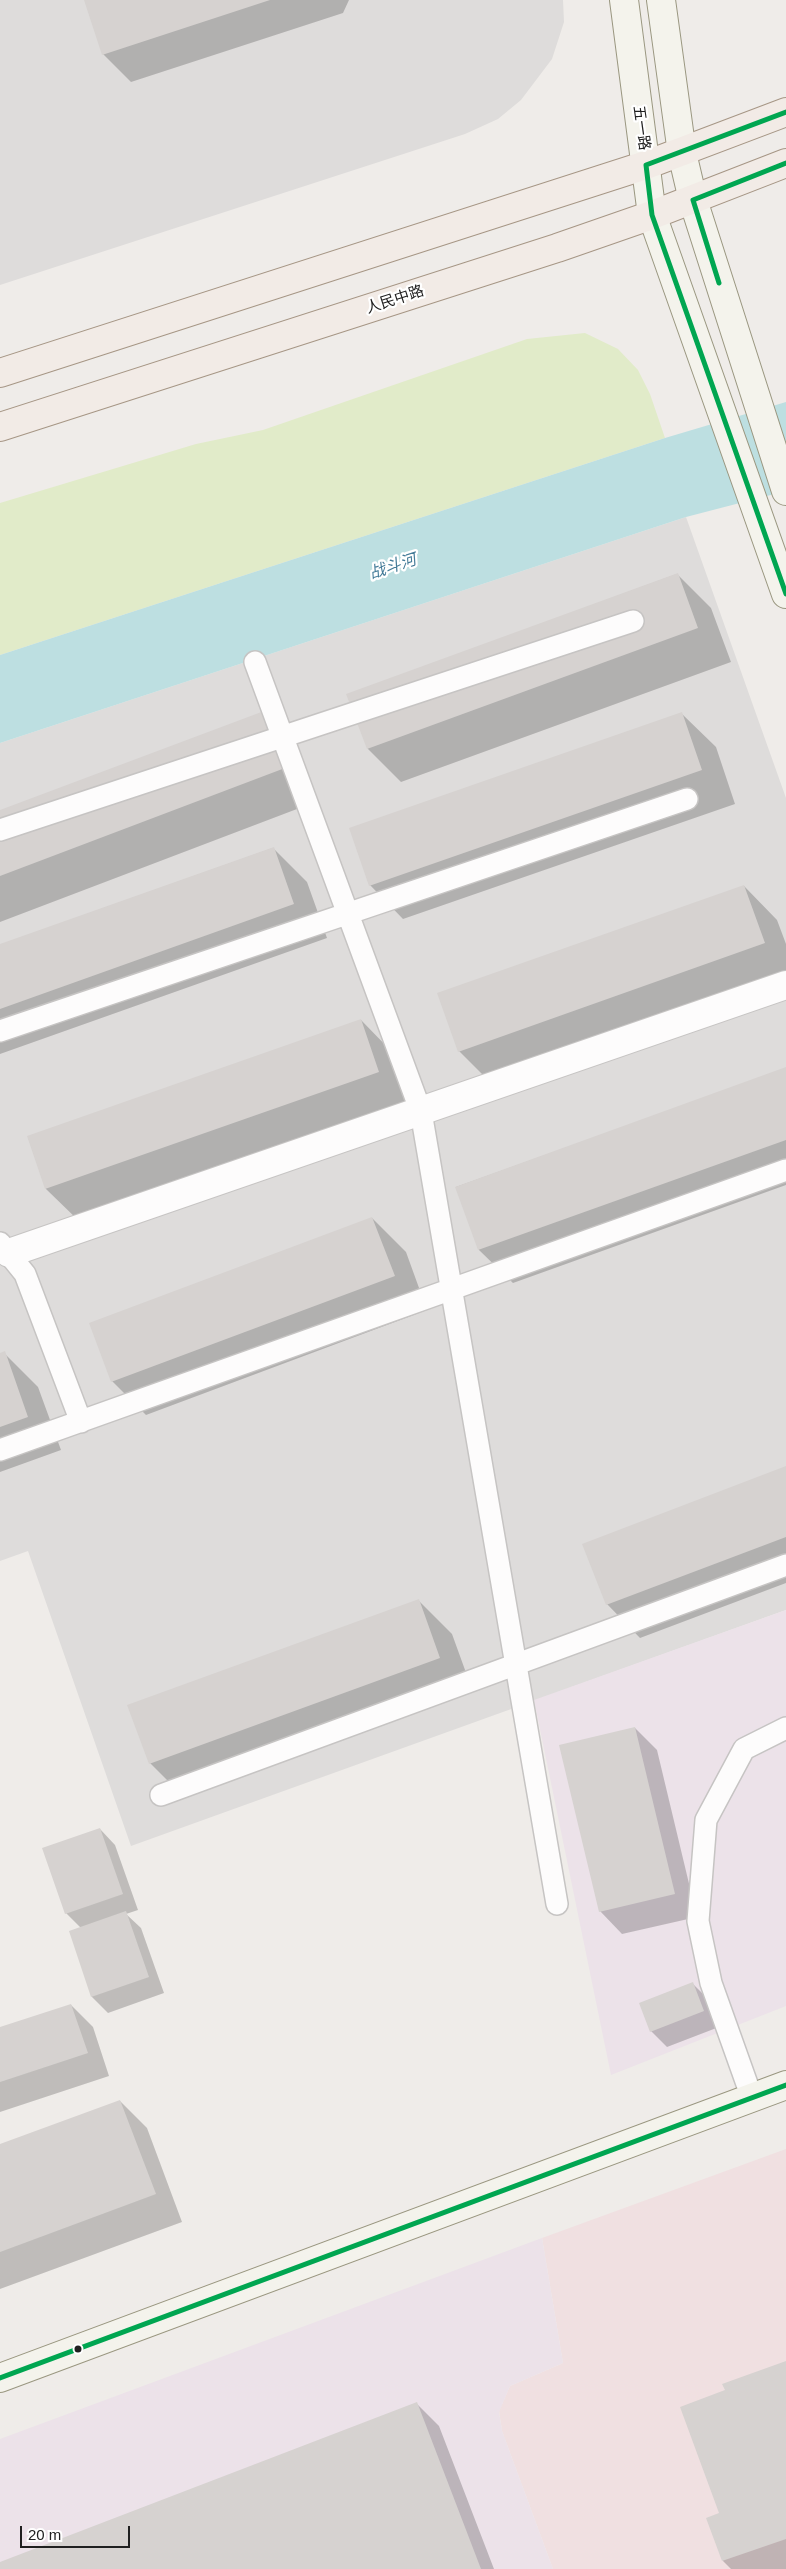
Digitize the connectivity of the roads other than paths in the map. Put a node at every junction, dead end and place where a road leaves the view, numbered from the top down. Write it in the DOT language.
graph roads {
  1 [pos="624,0"];
  2 [pos="661,0"];
  3 [pos="786,112"];
  4 [pos="682,153"];
  5 [pos="786,163"];
  6 [pos="646,166"];
  7 [pos="693,200"];
  8 [pos="652,216"];
  9 [pos="0,373"];
  10 [pos="0,427"];
  11 [pos="786,491"];
  12 [pos="786,594"];
  13 [pos="632,621"];
  14 [pos="255,662"];
  15 [pos="283,738"];
  16 [pos="687,799"];
  17 [pos="0,830"];
  18 [pos="348,914"];
  19 [pos="786,986"];
  20 [pos="0,1031"];
  21 [pos="421,1112"];
  22 [pos="786,1170"];
  23 [pos="4,1248"];
  24 [pos="452,1289"];
  25 [pos="81,1422"];
  26 [pos="0,1450"];
  27 [pos="786,1565"];
  28 [pos="516,1665"];
  29 [pos="786,1728"];
  30 [pos="161,1795"];
  31 [pos="557,1904"];
  32 [pos="786,2085"];
  33 [pos="752,2098"];
  34 [pos="0,2378"];
  1 -- 6 [label="main road, 五一路"];
  2 -- 4 [label="main road"];
  3 -- 4 [label="main road"];
  4 -- 6 [label="main road"];
  4 -- 7 [label="main road"];
  5 -- 7 [label="main road, 人民中路"];
  6 -- 8 [label="main road, 五一路"];
  6 -- 9 [label="main road"];
  7 -- 8 [label="main road, 人民中路"];
  7 -- 11 [label="main road"];
  8 -- 10 [label="main road, 人民中路"];
  8 -- 12 [label="main road, 五一路"];
  13 -- 15 [label="lane"];
  14 -- 15 [label="lane"];
  15 -- 17 [label="lane"];
  15 -- 18 [label="lane"];
  16 -- 18 [label="lane"];
  18 -- 20 [label="lane"];
  18 -- 21 [label="lane"];
  19 -- 21 [label="street"];
  21 -- 23 [label="street"];
  21 -- 24 [label="lane"];
  22 -- 24 [label="lane"];
  23 -- 25 [label="lane"];
  24 -- 25 [label="lane"];
  24 -- 28 [label="lane"];
  25 -- 26 [label="lane"];
  27 -- 28 [label="lane"];
  28 -- 30 [label="lane"];
  28 -- 31 [label="lane"];
  29 -- 33 [label="lane"];
  32 -- 33 [label="main road"];
  33 -- 34 [label="main road"];
}
